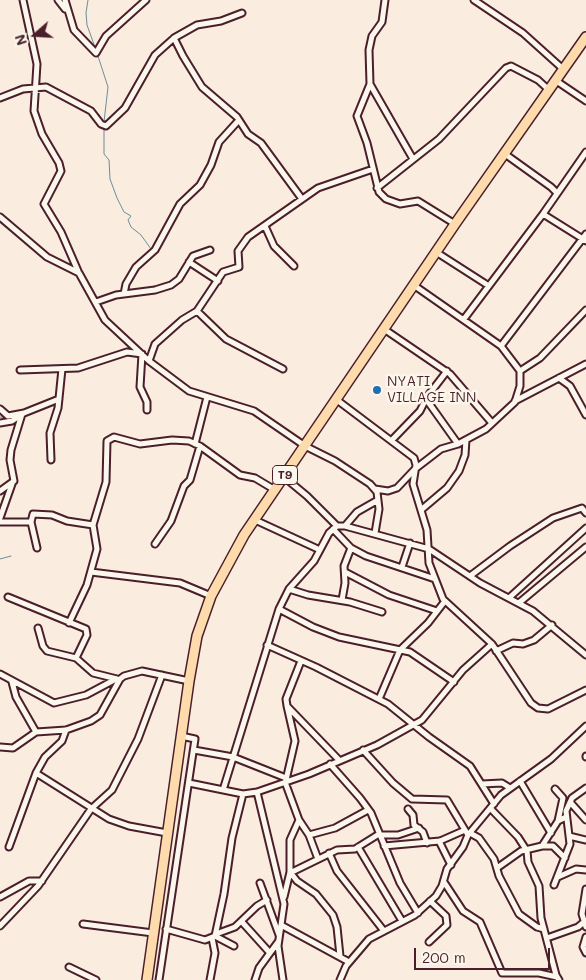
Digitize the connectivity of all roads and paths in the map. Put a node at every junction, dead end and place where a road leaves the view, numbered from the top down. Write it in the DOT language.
graph roads {
  1 [pos="22,0"];
  2 [pos="58,0"];
  3 [pos="65,0"];
  4 [pos="146,0"];
  5 [pos="385,0"];
  6 [pos="474,0"];
  7 [pos="67,11"];
  8 [pos="242,13"];
  9 [pos="586,37"];
  10 [pos="174,38"];
  11 [pos="563,69"];
  12 [pos="555,80"];
  13 [pos="370,84"];
  14 [pos="36,87"];
  15 [pos="548,90"];
  16 [pos="0,98"];
  17 [pos="586,101"];
  18 [pos="239,120"];
  19 [pos="586,152"];
  20 [pos="506,154"];
  21 [pos="414,159"];
  22 [pos="372,169"];
  23 [pos="377,188"];
  24 [pos="557,193"];
  25 [pos="302,199"];
  26 [pos="543,214"];
  27 [pos="0,217"];
  28 [pos="455,224"];
  29 [pos="265,226"];
  30 [pos="585,238"];
  31 [pos="210,250"];
  32 [pos="436,252"];
  33 [pos="189,262"];
  34 [pos="294,266"];
  35 [pos="79,273"];
  36 [pos="218,281"];
  37 [pos="415,286"];
  38 [pos="490,286"];
  39 [pos="124,294"];
  40 [pos="96,302"];
  41 [pos="586,310"];
  42 [pos="197,311"];
  43 [pos="464,319"];
  44 [pos="384,329"];
  45 [pos="502,346"];
  46 [pos="142,354"];
  47 [pos="149,361"];
  48 [pos="586,364"];
  49 [pos="62,369"];
  50 [pos="283,369"];
  51 [pos="20,370"];
  52 [pos="520,371"];
  53 [pos="447,372"];
  54 [pos="559,378"];
  55 [pos="207,397"];
  56 [pos="59,399"];
  57 [pos="426,399"];
  58 [pos="336,400"];
  59 [pos="515,402"];
  60 [pos="0,409"];
  61 [pos="147,410"];
  62 [pos="23,413"];
  63 [pos="586,415"];
  64 [pos="0,423"];
  65 [pos="492,423"];
  66 [pos="392,440"];
  67 [pos="466,440"];
  68 [pos="458,444"];
  69 [pos="198,445"];
  70 [pos="306,446"];
  71 [pos="51,460"];
  72 [pos="415,469"];
  73 [pos="284,477"];
  74 [pos="12,484"];
  75 [pos="374,489"];
  76 [pos="275,490"];
  77 [pos="0,491"];
  78 [pos="378,500"];
  79 [pos="420,510"];
  80 [pos="586,513"];
  81 [pos="0,518"];
  82 [pos="254,520"];
  83 [pos="0,522"];
  84 [pos="31,522"];
  85 [pos="93,525"];
  86 [pos="345,526"];
  87 [pos="335,528"];
  88 [pos="586,528"];
  89 [pos="375,534"];
  90 [pos="155,544"];
  91 [pos="410,544"];
  92 [pos="586,547"];
  93 [pos="37,548"];
  94 [pos="351,548"];
  95 [pos="429,549"];
  96 [pos="320,550"];
  97 [pos="402,567"];
  98 [pos="91,572"];
  99 [pos="345,572"];
  100 [pos="470,576"];
  101 [pos="435,579"];
  102 [pos="289,589"];
  103 [pos="8,596"];
  104 [pos="210,596"];
  105 [pos="510,597"];
  106 [pos="342,600"];
  107 [pos="445,601"];
  108 [pos="520,602"];
  109 [pos="279,609"];
  110 [pos="437,611"];
  111 [pos="382,612"];
  112 [pos="69,623"];
  113 [pos="552,625"];
  114 [pos="38,628"];
  115 [pos="492,644"];
  116 [pos="267,645"];
  117 [pos="400,650"];
  118 [pos="496,652"];
  119 [pos="586,655"];
  120 [pos="76,658"];
  121 [pos="301,661"];
  122 [pos="0,674"];
  123 [pos="162,675"];
  124 [pos="118,679"];
  125 [pos="188,681"];
  126 [pos="12,682"];
  127 [pos="454,682"];
  128 [pos="586,690"];
  129 [pos="380,699"];
  130 [pos="287,706"];
  131 [pos="415,724"];
  132 [pos="586,726"];
  133 [pos="66,730"];
  134 [pos="36,732"];
  135 [pos="181,736"];
  136 [pos="0,747"];
  137 [pos="194,750"];
  138 [pos="363,750"];
  139 [pos="233,757"];
  140 [pos="339,760"];
  141 [pos="330,764"];
  142 [pos="36,773"];
  143 [pos="286,780"];
  144 [pos="520,781"];
  145 [pos="189,783"];
  146 [pos="482,784"];
  147 [pos="510,788"];
  148 [pos="555,788"];
  149 [pos="586,788"];
  150 [pos="223,790"];
  151 [pos="257,792"];
  152 [pos="244,794"];
  153 [pos="570,802"];
  154 [pos="492,806"];
  155 [pos="92,809"];
  156 [pos="368,810"];
  157 [pos="408,810"];
  158 [pos="566,816"];
  159 [pos="299,820"];
  160 [pos="586,820"];
  161 [pos="558,821"];
  162 [pos="475,826"];
  163 [pos="419,828"];
  164 [pos="168,833"];
  165 [pos="468,833"];
  166 [pos="551,833"];
  167 [pos="309,835"];
  168 [pos="380,835"];
  169 [pos="569,836"];
  170 [pos="478,837"];
  171 [pos="586,840"];
  172 [pos="439,841"];
  173 [pos="427,843"];
  174 [pos="384,846"];
  175 [pos="542,846"];
  176 [pos="9,847"];
  177 [pos="358,847"];
  178 [pos="526,849"];
  179 [pos="329,853"];
  180 [pos="565,858"];
  181 [pos="318,859"];
  182 [pos="451,864"];
  183 [pos="498,868"];
  184 [pos="586,870"];
  185 [pos="290,872"];
  186 [pos="558,878"];
  187 [pos="42,881"];
  188 [pos="444,882"];
  189 [pos="260,883"];
  190 [pos="554,885"];
  191 [pos="586,889"];
  192 [pos="0,897"];
  193 [pos="283,898"];
  194 [pos="267,900"];
  195 [pos="430,901"];
  196 [pos="418,913"];
  197 [pos="242,922"];
  198 [pos="402,922"];
  199 [pos="83,924"];
  200 [pos="585,924"];
  201 [pos="281,925"];
  202 [pos="0,926"];
  203 [pos="166,929"];
  204 [pos="544,929"];
  205 [pos="384,931"];
  206 [pos="153,933"];
  207 [pos="214,936"];
  208 [pos="586,937"];
  209 [pos="546,938"];
  210 [pos="279,939"];
  211 [pos="429,942"];
  212 [pos="234,946"];
  213 [pos="586,953"];
  214 [pos="270,954"];
  215 [pos="340,956"];
  216 [pos="349,962"];
  217 [pos="68,967"];
  218 [pos="282,977"];
  219 [pos="558,978"];
  220 [pos="96,980"];
  221 [pos="147,980"];
  222 [pos="159,980"];
  223 [pos="210,980"];
  224 [pos="255,980"];
  225 [pos="288,980"];
  226 [pos="340,980"];
  1 -- 14 [label="street"];
  2 -- 7 [label="street"];
  3 -- 7 [label="street"];
  4 -- 7 [label="street"];
  5 -- 13 [label="street"];
  6 -- 11 [label="street"];
  8 -- 10 [label="street"];
  9 -- 11 [label="highway, T9"];
  10 -- 14 [label="street"];
  10 -- 18 [label="street"];
  11 -- 12 [label="highway, T9"];
  12 -- 15 [label="highway, T9"];
  12 -- 17 [label="street"];
  13 -- 21 [label="street"];
  13 -- 22 [label="street"];
  14 -- 16 [label="street"];
  14 -- 35 [label="street"];
  15 -- 20 [label="highway, T9"];
  15 -- 21 [label="street"];
  18 -- 25 [label="street"];
  18 -- 39 [label="street"];
  19 -- 24 [label="street"];
  20 -- 24 [label="street"];
  20 -- 28 [label="highway, T9"];
  21 -- 23 [label="street"];
  22 -- 23 [label="street"];
  22 -- 25 [label="street"];
  23 -- 28 [label="street"];
  24 -- 26 [label="street"];
  25 -- 29 [label="street"];
  26 -- 30 [label="street"];
  26 -- 38 [label="street"];
  27 -- 35 [label="street"];
  28 -- 32 [label="highway, T9"];
  29 -- 34 [label="street"];
  29 -- 36 [label="street"];
  30 -- 45 [label="street"];
  31 -- 33 [label="street"];
  32 -- 37 [label="highway, T9"];
  32 -- 38 [label="street"];
  33 -- 36 [label="street"];
  33 -- 39 [label="street"];
  35 -- 40 [label="street"];
  36 -- 42 [label="street"];
  37 -- 43 [label="street"];
  37 -- 44 [label="highway, T9"];
  38 -- 43 [label="street"];
  39 -- 40 [label="street"];
  40 -- 46 [label="street"];
  41 -- 52 [label="street"];
  42 -- 47 [label="street"];
  42 -- 50 [label="street"];
  43 -- 45 [label="street"];
  44 -- 53 [label="street"];
  44 -- 58 [label="highway, T9"];
  45 -- 52 [label="street"];
  46 -- 47 [label="street"];
  46 -- 49 [label="street"];
  46 -- 61 [label="street"];
  47 -- 55 [label="street"];
  48 -- 54 [label="street"];
  49 -- 51 [label="street"];
  49 -- 56 [label="street"];
  52 -- 59 [label="street"];
  53 -- 57 [label="street"];
  53 -- 65 [label="street"];
  54 -- 59 [label="street"];
  54 -- 63 [label="street"];
  55 -- 69 [label="street"];
  55 -- 70 [label="street"];
  56 -- 62 [label="street"];
  56 -- 71 [label="street"];
  57 -- 66 [label="street"];
  57 -- 68 [label="street"];
  58 -- 66 [label="street"];
  58 -- 70 [label="highway, T9"];
  59 -- 65 [label="street"];
  60 -- 62 [label="street"];
  62 -- 64 [label="street"];
  62 -- 74 [label="street"];
  65 -- 67 [label="street"];
  66 -- 72 [label="street"];
  67 -- 68 [label="street"];
  67 -- 79 [label="street"];
  68 -- 72 [label="street"];
  69 -- 76 [label="street"];
  69 -- 85 [label="street"];
  69 -- 90 [label="street"];
  70 -- 73 [label="highway, T9"];
  70 -- 75 [label="street"];
  72 -- 75 [label="street"];
  72 -- 79 [label="street"];
  73 -- 76 [label="highway, T9"];
  73 -- 87 [label="street"];
  74 -- 77 [label="street"];
  74 -- 81 [label="street"];
  75 -- 78 [label="street"];
  76 -- 82 [label="highway, T9"];
  78 -- 86 [label="street"];
  78 -- 89 [label="street"];
  79 -- 95 [label="street"];
  80 -- 100 [label="street"];
  82 -- 96 [label="street"];
  82 -- 104 [label="highway, T9"];
  83 -- 84 [label="street"];
  84 -- 85 [label="street"];
  84 -- 93 [label="street"];
  85 -- 98 [label="street"];
  86 -- 87 [label="street"];
  86 -- 89 [label="street"];
  87 -- 94 [label="street"];
  87 -- 96 [label="street"];
  88 -- 105 [label="street"];
  89 -- 91 [label="street"];
  91 -- 95 [label="street"];
  91 -- 97 [label="street"];
  92 -- 108 [label="street"];
  94 -- 97 [label="street"];
  94 -- 99 [label="street"];
  95 -- 100 [label="street"];
  95 -- 101 [label="street"];
  96 -- 102 [label="street"];
  97 -- 101 [label="street"];
  98 -- 104 [label="street"];
  98 -- 112 [label="street"];
  99 -- 106 [label="street"];
  99 -- 110 [label="street"];
  100 -- 105 [label="street"];
  101 -- 107 [label="street"];
  102 -- 106 [label="street"];
  102 -- 109 [label="street"];
  103 -- 112 [label="street"];
  104 -- 125 [label="highway, T9"];
  105 -- 108 [label="street"];
  106 -- 111 [label="street"];
  107 -- 110 [label="street"];
  107 -- 115 [label="street"];
  108 -- 113 [label="street"];
  109 -- 116 [label="street"];
  109 -- 117 [label="street"];
  110 -- 117 [label="street"];
  112 -- 120 [label="street"];
  113 -- 118 [label="street"];
  113 -- 119 [label="street"];
  114 -- 120 [label="street"];
  115 -- 118 [label="street"];
  115 -- 127 [label="street"];
  116 -- 121 [label="street"];
  116 -- 139 [label="street"];
  117 -- 127 [label="street"];
  117 -- 129 [label="street"];
  118 -- 128 [label="street"];
  120 -- 124 [label="street"];
  121 -- 129 [label="street"];
  121 -- 130 [label="street"];
  122 -- 126 [label="street"];
  123 -- 124 [label="street"];
  123 -- 125 [label="street"];
  123 -- 155 [label="street"];
  124 -- 126 [label="street"];
  124 -- 133 [label="street"];
  125 -- 135 [label="highway, T9"];
  126 -- 134 [label="street"];
  127 -- 131 [label="street"];
  129 -- 131 [label="street"];
  130 -- 140 [label="street"];
  130 -- 143 [label="street"];
  131 -- 138 [label="street"];
  131 -- 146 [label="street"];
  132 -- 144 [label="street"];
  133 -- 134 [label="street"];
  133 -- 142 [label="street"];
  134 -- 136 [label="street"];
  135 -- 137 [label="street"];
  135 -- 164 [label="highway, T9"];
  137 -- 139 [label="street"];
  137 -- 145 [label="street"];
  138 -- 140 [label="street"];
  138 -- 165 [label="street"];
  139 -- 143 [label="street"];
  139 -- 150 [label="street"];
  140 -- 141 [label="street"];
  141 -- 143 [label="street"];
  141 -- 156 [label="street"];
  142 -- 155 [label="street"];
  142 -- 176 [label="street"];
  143 -- 151 [label="street"];
  143 -- 159 [label="street"];
  144 -- 147 [label="street"];
  144 -- 166 [label="street"];
  145 -- 150 [label="street"];
  145 -- 203 [label="street"];
  146 -- 147 [label="street"];
  146 -- 154 [label="street"];
  147 -- 154 [label="street"];
  148 -- 161 [label="street"];
  149 -- 153 [label="street"];
  150 -- 152 [label="street"];
  151 -- 152 [label="street"];
  151 -- 193 [label="street"];
  152 -- 207 [label="street"];
  153 -- 158 [label="street"];
  153 -- 160 [label="street"];
  154 -- 162 [label="street"];
  154 -- 178 [label="street"];
  155 -- 164 [label="street"];
  155 -- 187 [label="street"];
  156 -- 167 [label="street"];
  156 -- 168 [label="street"];
  157 -- 163 [label="street"];
  158 -- 161 [label="street"];
  158 -- 169 [label="street"];
  159 -- 167 [label="street"];
  159 -- 185 [label="street"];
  161 -- 166 [label="street"];
  162 -- 165 [label="street"];
  162 -- 170 [label="street"];
  163 -- 168 [label="street"];
  163 -- 173 [label="street"];
  164 -- 206 [label="highway, T9"];
  165 -- 170 [label="street"];
  165 -- 172 [label="street"];
  165 -- 182 [label="street"];
  166 -- 175 [label="street"];
  167 -- 181 [label="street"];
  168 -- 174 [label="street"];
  168 -- 177 [label="street"];
  169 -- 171 [label="street"];
  169 -- 180 [label="street"];
  170 -- 183 [label="street"];
  172 -- 173 [label="street"];
  172 -- 182 [label="street"];
  173 -- 174 [label="street"];
  174 -- 196 [label="street"];
  175 -- 178 [label="street"];
  175 -- 180 [label="street"];
  177 -- 179 [label="street"];
  177 -- 198 [label="street"];
  178 -- 183 [label="street"];
  178 -- 204 [label="street"];
  179 -- 181 [label="street"];
  179 -- 205 [label="street"];
  180 -- 186 [label="street"];
  181 -- 185 [label="street"];
  182 -- 188 [label="street"];
  183 -- 204 [label="street"];
  184 -- 186 [label="street"];
  185 -- 193 [label="street"];
  185 -- 215 [label="street"];
  186 -- 190 [label="street"];
  187 -- 192 [label="street"];
  187 -- 202 [label="street"];
  188 -- 195 [label="street"];
  188 -- 219 [label="street"];
  189 -- 194 [label="street"];
  191 -- 200 [label="street"];
  193 -- 201 [label="street"];
  194 -- 197 [label="street"];
  194 -- 210 [label="street"];
  195 -- 196 [label="street"];
  195 -- 211 [label="street"];
  196 -- 198 [label="street"];
  197 -- 207 [label="street"];
  197 -- 214 [label="street"];
  198 -- 205 [label="street"];
  199 -- 206 [label="street"];
  200 -- 209 [label="street"];
  201 -- 210 [label="street"];
  201 -- 215 [label="street"];
  203 -- 207 [label="street"];
  203 -- 222 [label="street"];
  204 -- 209 [label="street"];
  205 -- 216 [label="street"];
  206 -- 221 [label="highway, T9"];
  207 -- 212 [label="street"];
  207 -- 223 [label="street"];
  208 -- 213 [label="street"];
  209 -- 219 [label="street"];
  210 -- 214 [label="street"];
  210 -- 218 [label="street"];
  214 -- 224 [label="street"];
  215 -- 216 [label="street"];
  216 -- 226 [label="street"];
  217 -- 220 [label="street"];
  218 -- 225 [label="street"];
}
